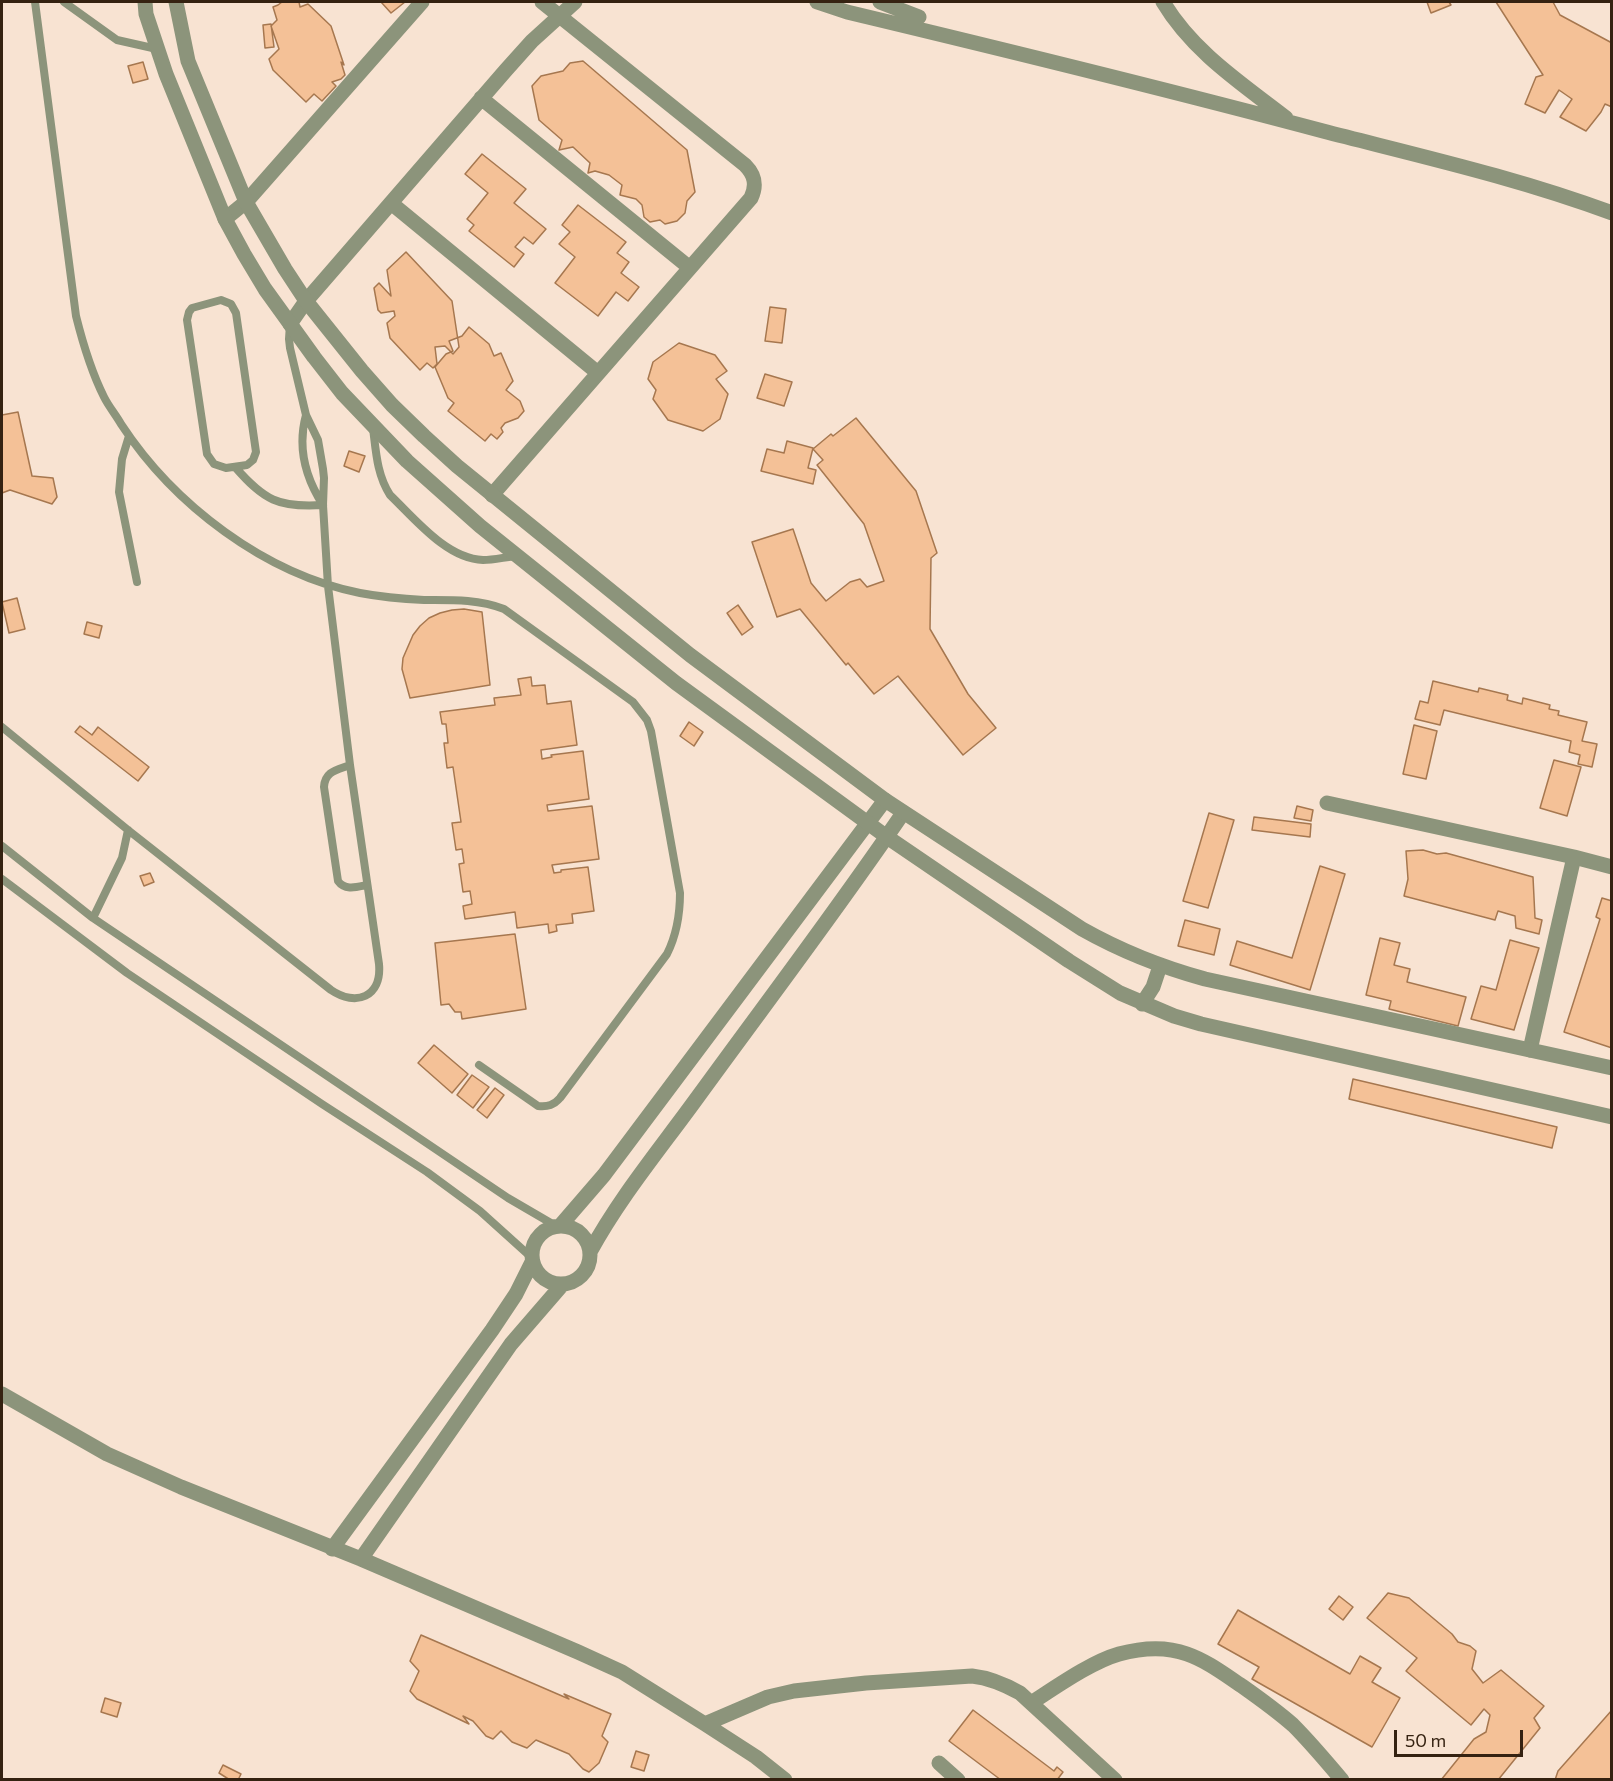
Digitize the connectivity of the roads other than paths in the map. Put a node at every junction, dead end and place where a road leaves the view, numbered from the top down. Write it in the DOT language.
graph roads {
  1 [pos="35,2"];
  2 [pos="64,2"];
  3 [pos="145,2"];
  4 [pos="176,2"];
  5 [pos="422,2"];
  6 [pos="542,2"];
  7 [pos="575,2"];
  8 [pos="817,2"];
  9 [pos="880,2"];
  10 [pos="908,2"];
  11 [pos="1163,2"];
  12 [pos="560,16"];
  13 [pos="919,17"];
  14 [pos="929,32"];
  15 [pos="158,49"];
  16 [pos="481,98"];
  17 [pos="1290,122"];
  18 [pos="246,202"];
  19 [pos="391,202"];
  20 [pos="1611,213"];
  21 [pos="225,219"];
  22 [pos="690,268"];
  23 [pos="306,301"];
  24 [pos="290,324"];
  25 [pos="598,373"];
  26 [pos="306,415"];
  27 [pos="373,426"];
  28 [pos="129,436"];
  29 [pos="235,466"];
  30 [pos="492,495"];
  31 [pos="322,505"];
  32 [pos="518,556"];
  33 [pos="137,582"];
  34 [pos="328,586"];
  35 [pos="2,727"];
  36 [pos="350,765"];
  37 [pos="885,800"];
  38 [pos="1327,803"];
  39 [pos="903,813"];
  40 [pos="868,824"];
  41 [pos="128,830"];
  42 [pos="887,837"];
  43 [pos="2,846"];
  44 [pos="1574,857"];
  45 [pos="1611,867"];
  46 [pos="2,879"];
  47 [pos="367,885"];
  48 [pos="93,918"];
  49 [pos="1160,966"];
  50 [pos="1142,1004"];
  51 [pos="1530,1050"];
  52 [pos="479,1065"];
  53 [pos="1611,1068"];
  54 [pos="1611,1117"];
  55 [pos="558,1226"];
  56 [pos="590,1252"];
  57 [pos="531,1259"];
  58 [pos="562,1285"];
  59 [pos="2,1394"];
  60 [pos="332,1549"];
  61 [pos="361,1559"];
  62 [pos="1031,1703"];
  63 [pos="705,1724"];
  64 [pos="939,1763"];
  65 [pos="785,1779"];
  66 [pos="958,1779"];
  67 [pos="1115,1779"];
  68 [pos="1342,1779"];
  1 -- 28 [label="lane"];
  2 -- 15 [label="lane"];
  3 -- 15 [label="street"];
  4 -- 18 [label="street"];
  5 -- 18 [label="street"];
  6 -- 12 [label="street"];
  7 -- 12 [label="street"];
  8 -- 14 [label="street"];
  9 -- 13 [label="street"];
  10 -- 13 [label="street"];
  11 -- 17 [label="street"];
  12 -- 16 [label="street"];
  12 -- 22 [label="street"];
  13 -- 14 [label="street"];
  14 -- 17 [label="street"];
  15 -- 21 [label="street"];
  16 -- 19 [label="street"];
  16 -- 22 [label="street"];
  17 -- 20 [label="street"];
  18 -- 21 [label="street"];
  18 -- 23 [label="street"];
  19 -- 23 [label="street"];
  19 -- 25 [label="street"];
  21 -- 24 [label="street"];
  22 -- 25 [label="street"];
  23 -- 24 [label="street"];
  23 -- 30 [label="street"];
  24 -- 26 [label="lane"];
  24 -- 27 [label="street"];
  25 -- 30 [label="street"];
  26 -- 31 [label="lane"];
  26 -- 31 [label="lane"];
  27 -- 32 [label="street"];
  27 -- 32 [label="lane"];
  28 -- 33 [label="lane"];
  28 -- 34 [label="lane"];
  29 -- 29 [label="lane"];
  29 -- 31 [label="lane"];
  30 -- 37 [label="street"];
  31 -- 34 [label="lane"];
  32 -- 40 [label="street"];
  34 -- 36 [label="lane"];
  34 -- 52 [label="lane"];
  35 -- 41 [label="lane"];
  36 -- 47 [label="lane"];
  36 -- 47 [label="lane"];
  37 -- 39 [label="street"];
  37 -- 40 [label="street"];
  38 -- 44 [label="street"];
  39 -- 42 [label="street"];
  39 -- 49 [label="street"];
  40 -- 42 [label="street"];
  40 -- 55 [label="street"];
  41 -- 47 [label="lane"];
  41 -- 48 [label="lane"];
  42 -- 50 [label="street"];
  42 -- 56 [label="street"];
  43 -- 48 [label="lane"];
  44 -- 45 [label="street"];
  44 -- 51 [label="street"];
  46 -- 57 [label="lane"];
  48 -- 55 [label="lane"];
  49 -- 50 [label="street"];
  49 -- 51 [label="street"];
  50 -- 54 [label="street"];
  51 -- 53 [label="street"];
  55 -- 56 [label="street"];
  55 -- 57 [label="street"];
  56 -- 58 [label="street"];
  57 -- 58 [label="street"];
  57 -- 60 [label="street"];
  58 -- 61 [label="street"];
  59 -- 60 [label="street"];
  60 -- 61 [label="street"];
  61 -- 63 [label="street"];
  62 -- 63 [label="street"];
  62 -- 67 [label="street"];
  62 -- 68 [label="street"];
  63 -- 65 [label="street"];
  64 -- 66 [label="street"];
}
